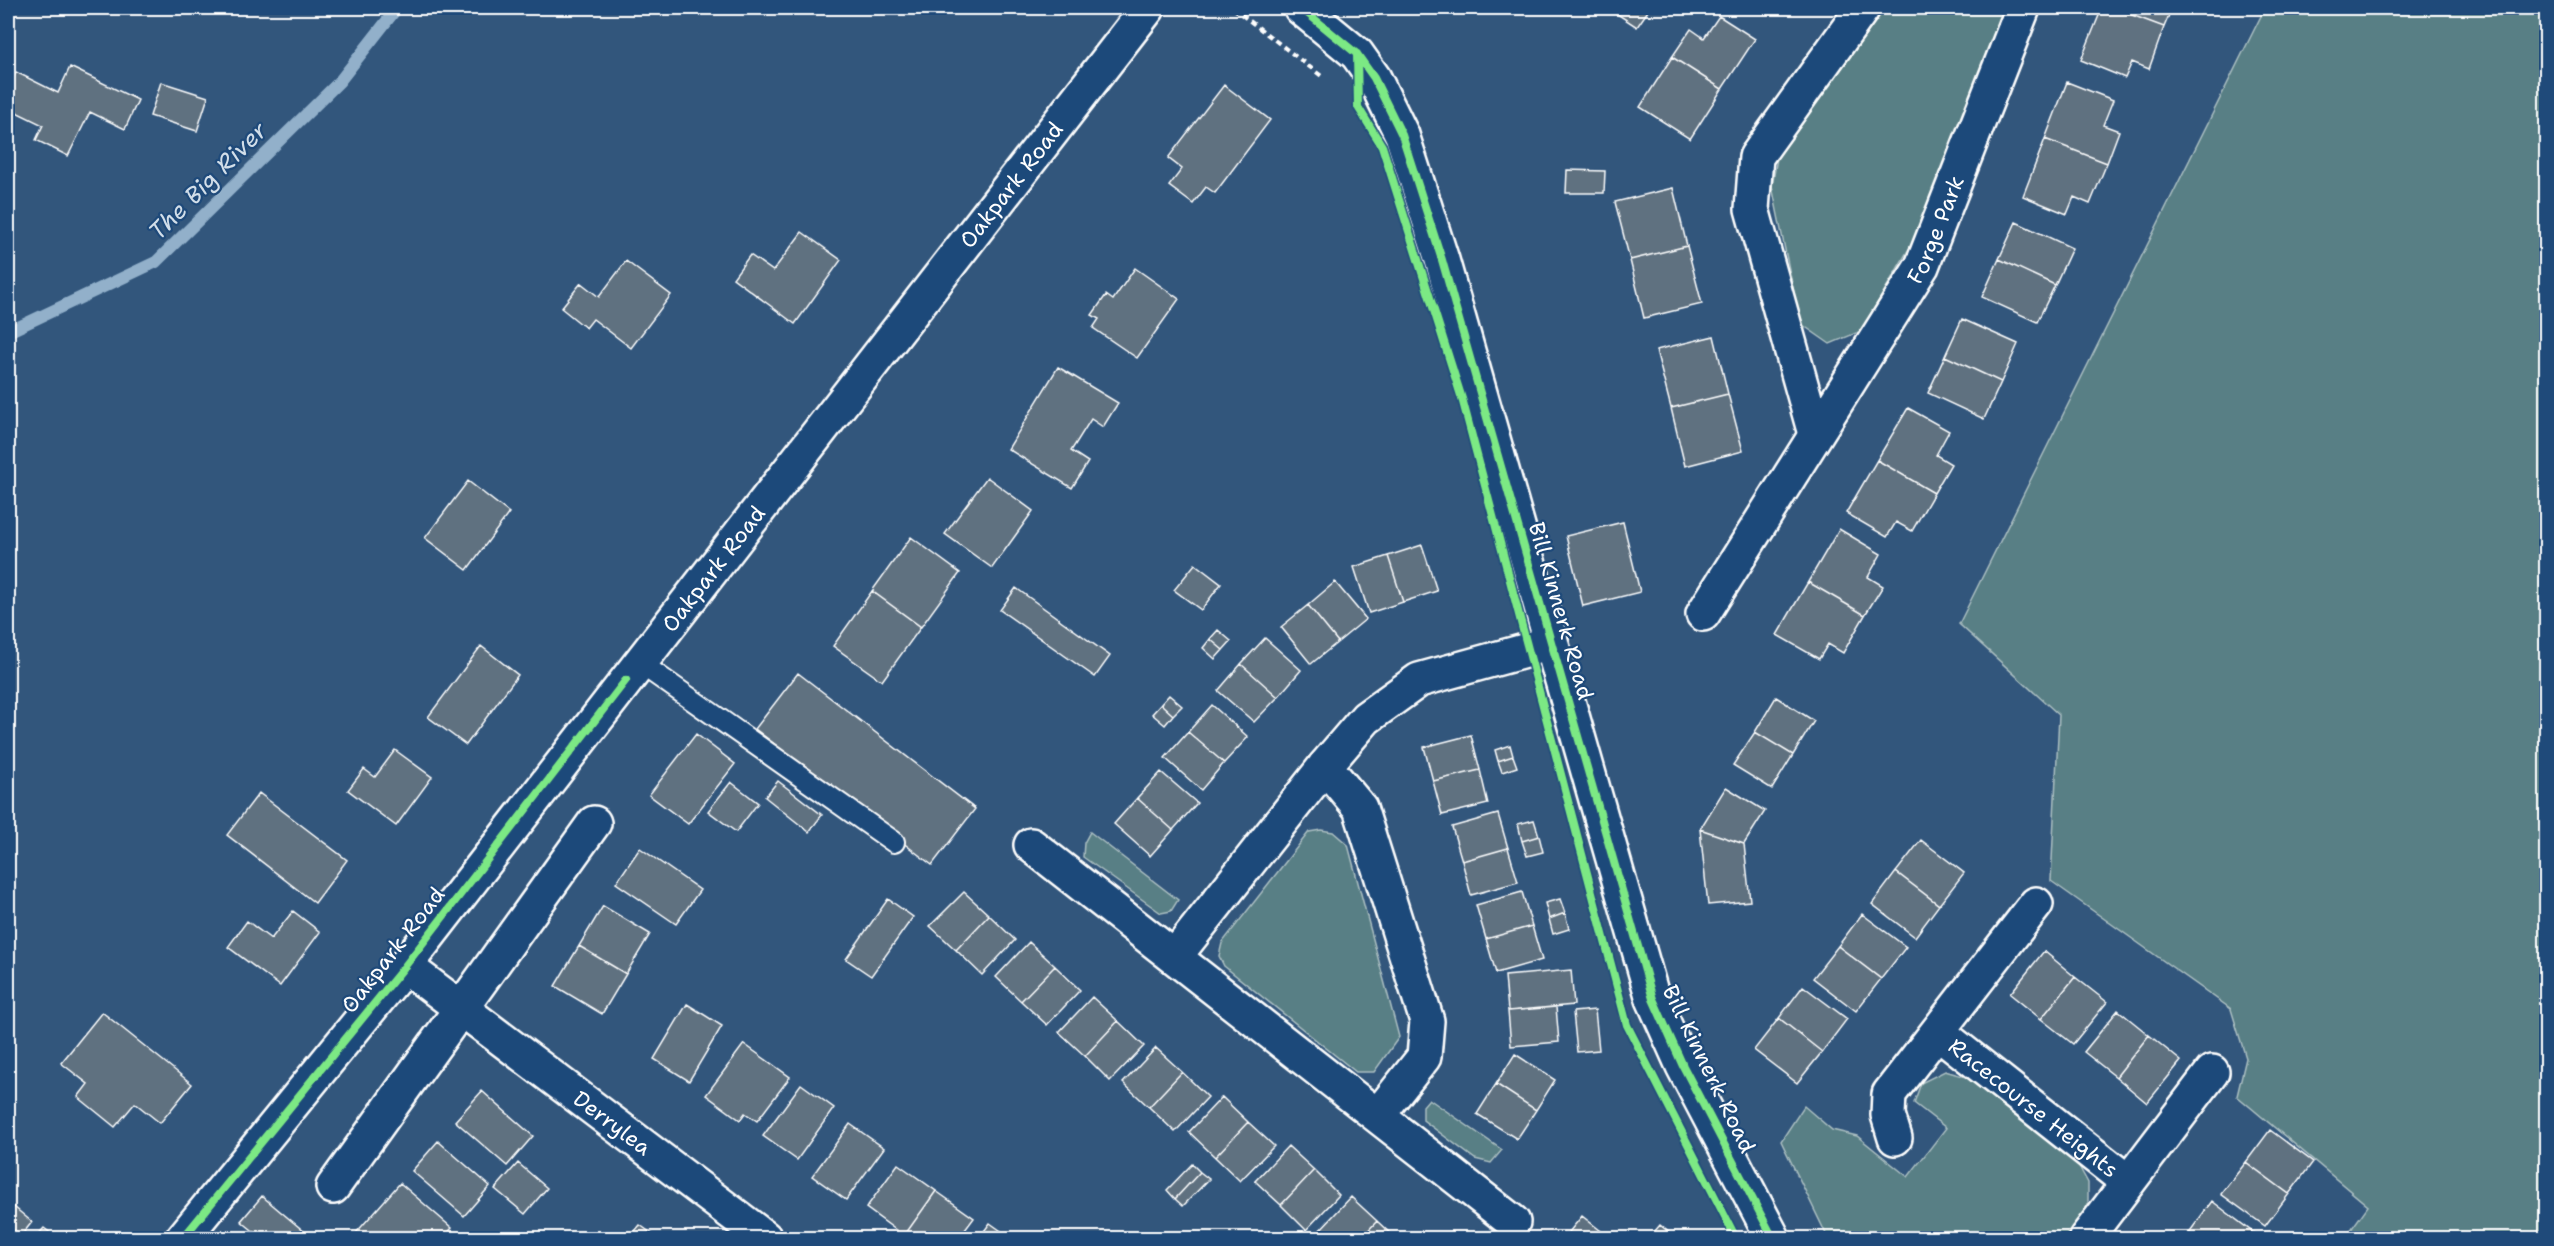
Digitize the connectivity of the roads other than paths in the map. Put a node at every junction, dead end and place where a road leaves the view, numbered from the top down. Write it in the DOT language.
graph roads {
  1 [pos="1148,8"];
  2 [pos="1301,8"];
  3 [pos="1863,8"];
  4 [pos="2023,8"];
  5 [pos="1815,434"];
  6 [pos="1703,614"];
  7 [pos="1551,641"];
  8 [pos="639,663"];
  9 [pos="1325,766"];
  10 [pos="594,822"];
  11 [pos="894,842"];
  12 [pos="1031,845"];
  13 [pos="2036,904"];
  14 [pos="1176,956"];
  15 [pos="405,966"];
  16 [pos="460,1007"];
  17 [pos="1938,1032"];
  18 [pos="2212,1072"];
  19 [pos="1378,1116"];
  20 [pos="1895,1138"];
  21 [pos="2128,1182"];
  22 [pos="333,1187"];
  23 [pos="1513,1222"];
  24 [pos="183,1239"];
  25 [pos="765,1239"];
  26 [pos="1773,1239"];
  27 [pos="2086,1239"];
  1 -- 8 [label="street, Oakpark Road"];
  2 -- 7 [label="street, Bill Kinnerk Road"];
  3 -- 5 [label="street"];
  4 -- 5 [label="street, Forge Park"];
  5 -- 6 [label="street, Forge Park"];
  7 -- 9 [label="street"];
  7 -- 26 [label="street, Bill Kinnerk Road"];
  8 -- 11 [label="lane"];
  8 -- 15 [label="street, Oakpark Road"];
  9 -- 14 [label="street"];
  9 -- 19 [label="street"];
  10 -- 16 [label="street"];
  12 -- 14 [label="street"];
  13 -- 17 [label="street, Racecourse Heights"];
  14 -- 19 [label="street"];
  15 -- 16 [label="street, Derrylea"];
  15 -- 24 [label="street, Oakpark Road"];
  16 -- 22 [label="street"];
  16 -- 25 [label="street, Derrylea"];
  17 -- 20 [label="street, Racecourse Heights"];
  17 -- 21 [label="street, Racecourse Heights"];
  18 -- 21 [label="street, Racecourse Heights"];
  19 -- 23 [label="street"];
  21 -- 27 [label="street, Racecourse Heights"];
}
